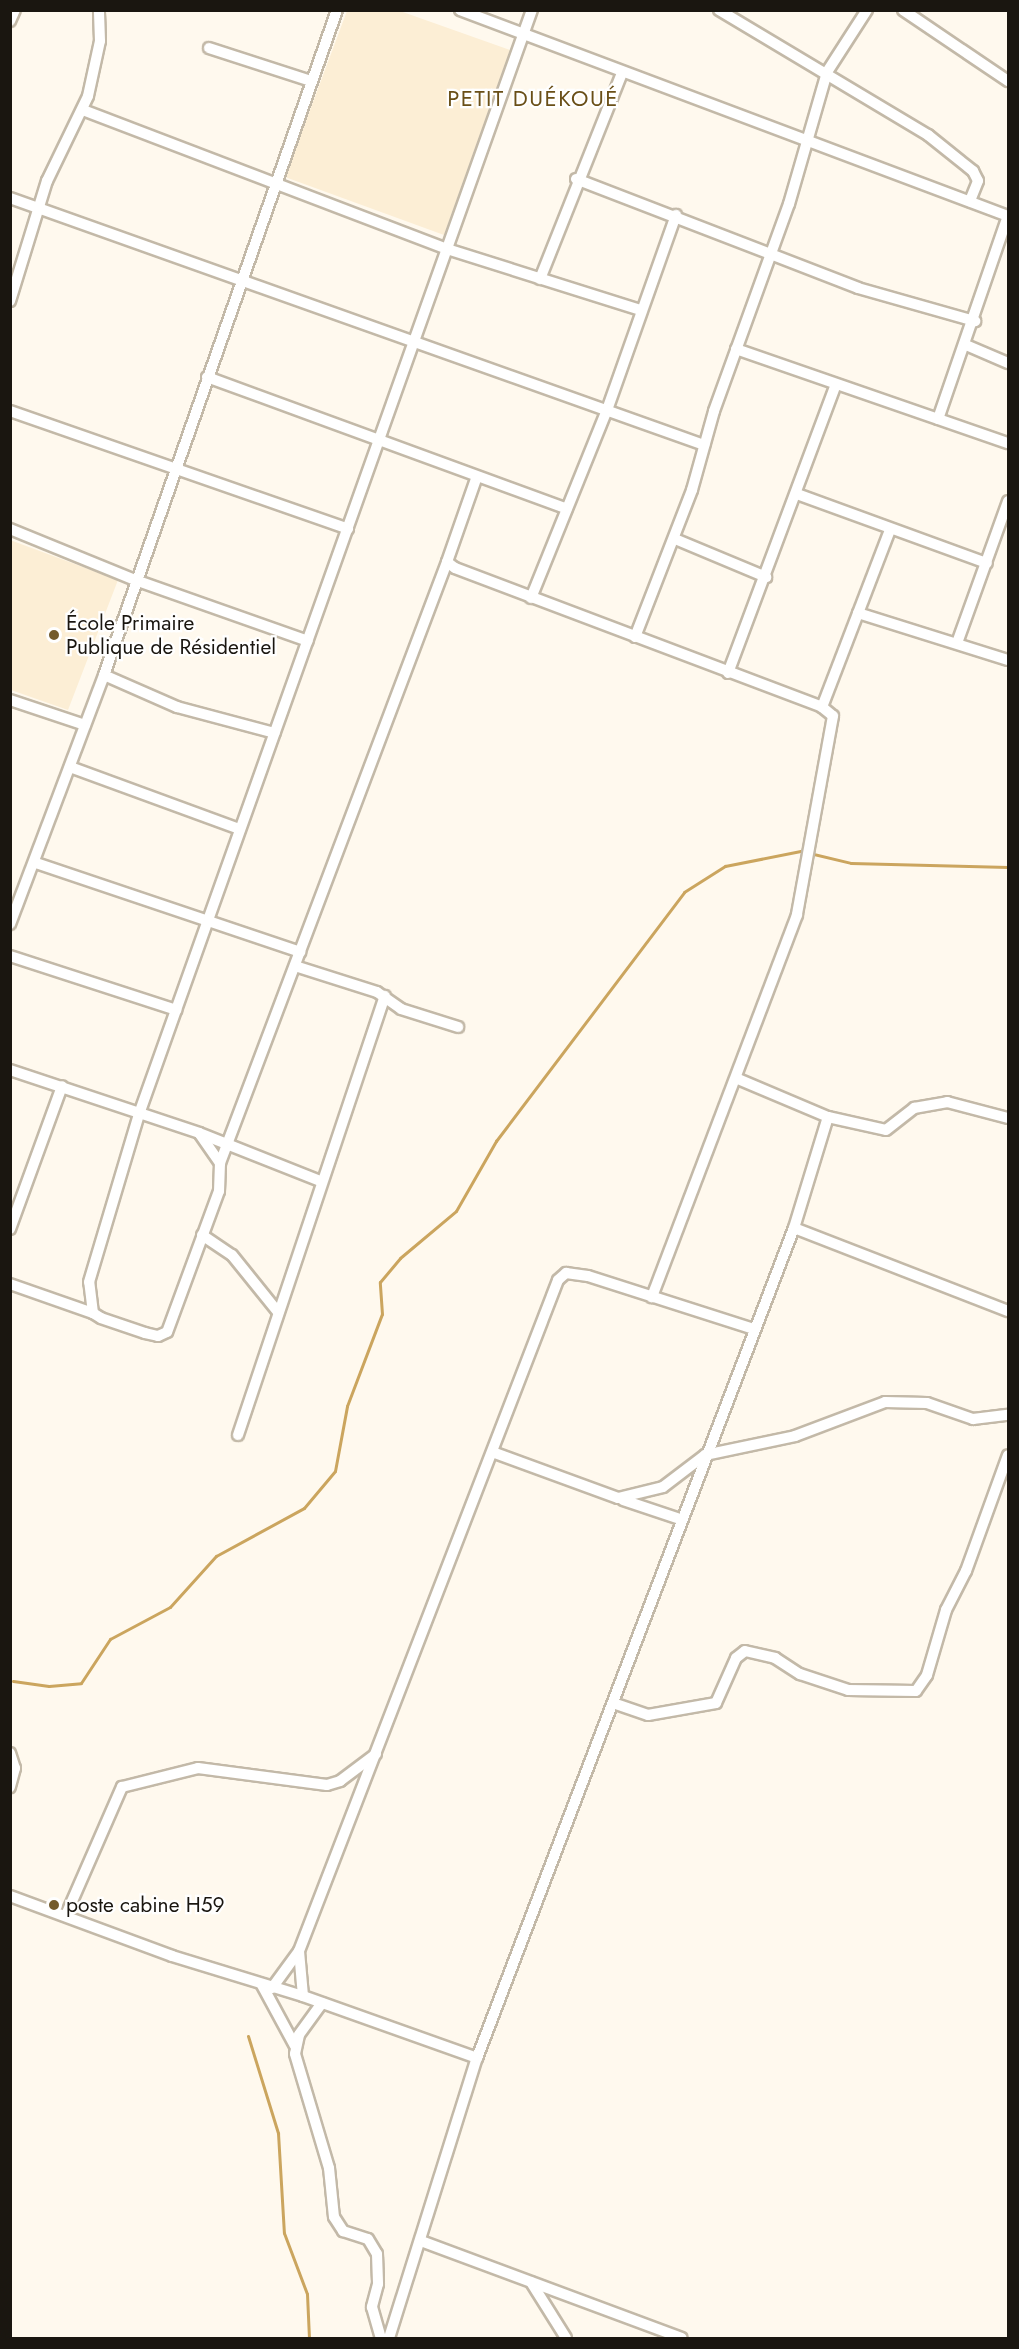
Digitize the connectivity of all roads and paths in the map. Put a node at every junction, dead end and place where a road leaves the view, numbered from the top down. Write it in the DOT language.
graph roads {
  1 [pos="15,10"];
  2 [pos="99,10"];
  3 [pos="337,10"];
  4 [pos="460,10"];
  5 [pos="532,10"];
  6 [pos="719,10"];
  7 [pos="867,10"];
  8 [pos="903,10"];
  9 [pos="10,21"];
  10 [pos="524,34"];
  11 [pos="209,48"];
  12 [pos="827,72"];
  13 [pos="622,73"];
  14 [pos="311,81"];
  15 [pos="1008,81"];
  16 [pos="83,110"];
  17 [pos="807,140"];
  18 [pos="576,179"];
  19 [pos="275,181"];
  20 [pos="10,198"];
  21 [pos="970,201"];
  22 [pos="38,207"];
  23 [pos="676,215"];
  24 [pos="1008,216"];
  25 [pos="447,249"];
  26 [pos="771,255"];
  27 [pos="241,278"];
  28 [pos="540,279"];
  29 [pos="10,301"];
  30 [pos="640,310"];
  31 [pos="975,321"];
  32 [pos="413,344"];
  33 [pos="966,345"];
  34 [pos="736,349"];
  35 [pos="1008,363"];
  36 [pos="207,377"];
  37 [pos="835,387"];
  38 [pos="607,410"];
  39 [pos="10,411"];
  40 [pos="938,419"];
  41 [pos="1008,443"];
  42 [pos="381,444"];
  43 [pos="704,445"];
  44 [pos="176,467"];
  45 [pos="476,479"];
  46 [pos="797,494"];
  47 [pos="1008,501"];
  48 [pos="567,509"];
  49 [pos="10,529"];
  50 [pos="348,529"];
  51 [pos="890,530"];
  52 [pos="675,539"];
  53 [pos="447,562"];
  54 [pos="987,563"];
  55 [pos="766,577"];
  56 [pos="135,580"];
  57 [pos="531,598"];
  58 [pos="858,613"];
  59 [pos="636,637"];
  60 [pos="308,641"];
  61 [pos="957,643"];
  62 [pos="1008,660"];
  63 [pos="728,673"];
  64 [pos="104,675"];
  65 [pos="10,700"];
  66 [pos="822,707"];
  67 [pos="85,725"];
  68 [pos="275,733"];
  69 [pos="70,767"];
  70 [pos="239,829"];
  71 [pos="36,863"];
  72 [pos="206,920"];
  73 [pos="10,924"];
  74 [pos="300,952"];
  75 [pos="10,956"];
  76 [pos="295,966"];
  77 [pos="385,996"];
  78 [pos="176,1010"];
  79 [pos="458,1027"];
  80 [pos="10,1070"];
  81 [pos="738,1079"];
  82 [pos="62,1086"];
  83 [pos="140,1114"];
  84 [pos="828,1117"];
  85 [pos="1008,1118"];
  86 [pos="199,1133"];
  87 [pos="227,1147"];
  88 [pos="220,1163"];
  89 [pos="320,1181"];
  90 [pos="794,1228"];
  91 [pos="10,1229"];
  92 [pos="202,1235"];
  93 [pos="10,1284"];
  94 [pos="652,1297"];
  95 [pos="1008,1311"];
  96 [pos="278,1312"];
  97 [pos="93,1313"];
  98 [pos="754,1329"];
  99 [pos="1008,1415"];
  100 [pos="238,1435"];
  101 [pos="495,1453"];
  102 [pos="705,1455"];
  103 [pos="1008,1455"];
  104 [pos="618,1498"];
  105 [pos="680,1519"];
  106 [pos="613,1703"];
  107 [pos="10,1753"];
  108 [pos="376,1754"];
  109 [pos="10,1787"];
  110 [pos="10,1896"];
  111 [pos="66,1915"];
  112 [pos="299,1951"];
  113 [pos="267,1986"];
  114 [pos="303,1996"];
  115 [pos="322,2003"];
  116 [pos="295,2046"];
  117 [pos="477,2058"];
  118 [pos="421,2241"];
  119 [pos="531,2282"];
  120 [pos="381,2338"];
  121 [pos="389,2338"];
  122 [pos="566,2338"];
  123 [pos="682,2338"];
  1 -- 9 [label="street"];
  2 -- 16 [label="street"];
  3 -- 14 [label="street"];
  4 -- 10 [label="street"];
  5 -- 10 [label="street"];
  6 -- 12 [label="street"];
  7 -- 12 [label="street"];
  8 -- 15 [label="street"];
  10 -- 13 [label="street"];
  10 -- 25 [label="street"];
  11 -- 14 [label="street"];
  12 -- 17 [label="street"];
  12 -- 21 [label="street"];
  13 -- 17 [label="street"];
  13 -- 18 [label="street"];
  14 -- 19 [label="street"];
  16 -- 19 [label="street"];
  16 -- 22 [label="street"];
  17 -- 21 [label="street"];
  17 -- 26 [label="street"];
  18 -- 23 [label="street"];
  18 -- 28 [label="street"];
  19 -- 25 [label="street"];
  19 -- 27 [label="street"];
  20 -- 22 [label="street"];
  21 -- 24 [label="street"];
  22 -- 27 [label="street"];
  22 -- 29 [label="street"];
  23 -- 26 [label="street"];
  23 -- 30 [label="street"];
  24 -- 31 [label="street"];
  25 -- 28 [label="street"];
  25 -- 32 [label="street"];
  26 -- 31 [label="street"];
  26 -- 34 [label="street"];
  27 -- 32 [label="street"];
  27 -- 36 [label="street"];
  28 -- 30 [label="street"];
  30 -- 38 [label="street"];
  31 -- 33 [label="street"];
  32 -- 38 [label="street"];
  32 -- 42 [label="street"];
  33 -- 35 [label="street"];
  33 -- 40 [label="street"];
  34 -- 37 [label="street"];
  34 -- 43 [label="street"];
  36 -- 42 [label="street"];
  36 -- 44 [label="street"];
  37 -- 40 [label="street"];
  37 -- 46 [label="street"];
  38 -- 43 [label="street"];
  38 -- 48 [label="street"];
  39 -- 44 [label="street"];
  40 -- 41 [label="street"];
  42 -- 45 [label="street"];
  42 -- 50 [label="street"];
  43 -- 52 [label="street"];
  44 -- 50 [label="street"];
  44 -- 56 [label="street"];
  45 -- 48 [label="street"];
  45 -- 53 [label="street"];
  46 -- 51 [label="street"];
  46 -- 55 [label="street"];
  47 -- 54 [label="street"];
  48 -- 57 [label="street"];
  49 -- 56 [label="street"];
  50 -- 60 [label="street"];
  51 -- 54 [label="street"];
  51 -- 58 [label="street"];
  52 -- 55 [label="street"];
  52 -- 59 [label="street"];
  53 -- 57 [label="street"];
  53 -- 74 [label="street"];
  54 -- 61 [label="street"];
  55 -- 63 [label="street"];
  56 -- 60 [label="street"];
  56 -- 64 [label="street"];
  57 -- 59 [label="street"];
  58 -- 61 [label="street"];
  58 -- 66 [label="street"];
  59 -- 63 [label="street"];
  60 -- 68 [label="street"];
  61 -- 62 [label="street"];
  63 -- 66 [label="street"];
  64 -- 67 [label="street"];
  64 -- 68 [label="street"];
  65 -- 67 [label="street"];
  66 -- 81 [label="street"];
  67 -- 69 [label="street"];
  68 -- 70 [label="street"];
  69 -- 70 [label="street"];
  69 -- 71 [label="street"];
  70 -- 72 [label="street"];
  71 -- 72 [label="street"];
  71 -- 73 [label="street"];
  72 -- 74 [label="street"];
  72 -- 78 [label="street"];
  74 -- 76 [label="street"];
  75 -- 78 [label="street"];
  76 -- 77 [label="street"];
  76 -- 87 [label="street"];
  77 -- 79 [label="street"];
  77 -- 89 [label="street"];
  78 -- 83 [label="street"];
  80 -- 82 [label="street"];
  81 -- 84 [label="street"];
  81 -- 94 [label="street"];
  82 -- 83 [label="street"];
  82 -- 91 [label="street"];
  83 -- 86 [label="street"];
  83 -- 97 [label="street"];
  84 -- 85 [label="street"];
  84 -- 90 [label="street"];
  86 -- 87 [label="street"];
  86 -- 88 [label="street"];
  87 -- 88 [label="street"];
  87 -- 89 [label="street"];
  88 -- 92 [label="street"];
  89 -- 96 [label="street"];
  90 -- 95 [label="street"];
  90 -- 98 [label="street"];
  92 -- 96 [label="street"];
  92 -- 97 [label="street"];
  93 -- 97 [label="street"];
  94 -- 98 [label="street"];
  94 -- 101 [label="street"];
  96 -- 100 [label="street"];
  98 -- 102 [label="street"];
  99 -- 102 [label="street"];
  101 -- 104 [label="street"];
  101 -- 108 [label="street"];
  102 -- 104 [label="street"];
  102 -- 105 [label="street"];
  103 -- 106 [label="street"];
  104 -- 105 [label="street"];
  105 -- 106 [label="street"];
  106 -- 117 [label="street"];
  107 -- 109 [label="street"];
  108 -- 111 [label="street"];
  108 -- 112 [label="street"];
  110 -- 111 [label="street"];
  111 -- 113 [label="street"];
  112 -- 113 [label="street"];
  112 -- 114 [label="street"];
  113 -- 114 [label="street"];
  113 -- 116 [label="street"];
  114 -- 115 [label="street"];
  115 -- 116 [label="street"];
  115 -- 117 [label="street"];
  116 -- 120 [label="street"];
  117 -- 118 [label="street"];
  118 -- 119 [label="street"];
  118 -- 121 [label="street"];
  119 -- 122 [label="street"];
  119 -- 123 [label="street"];
}
